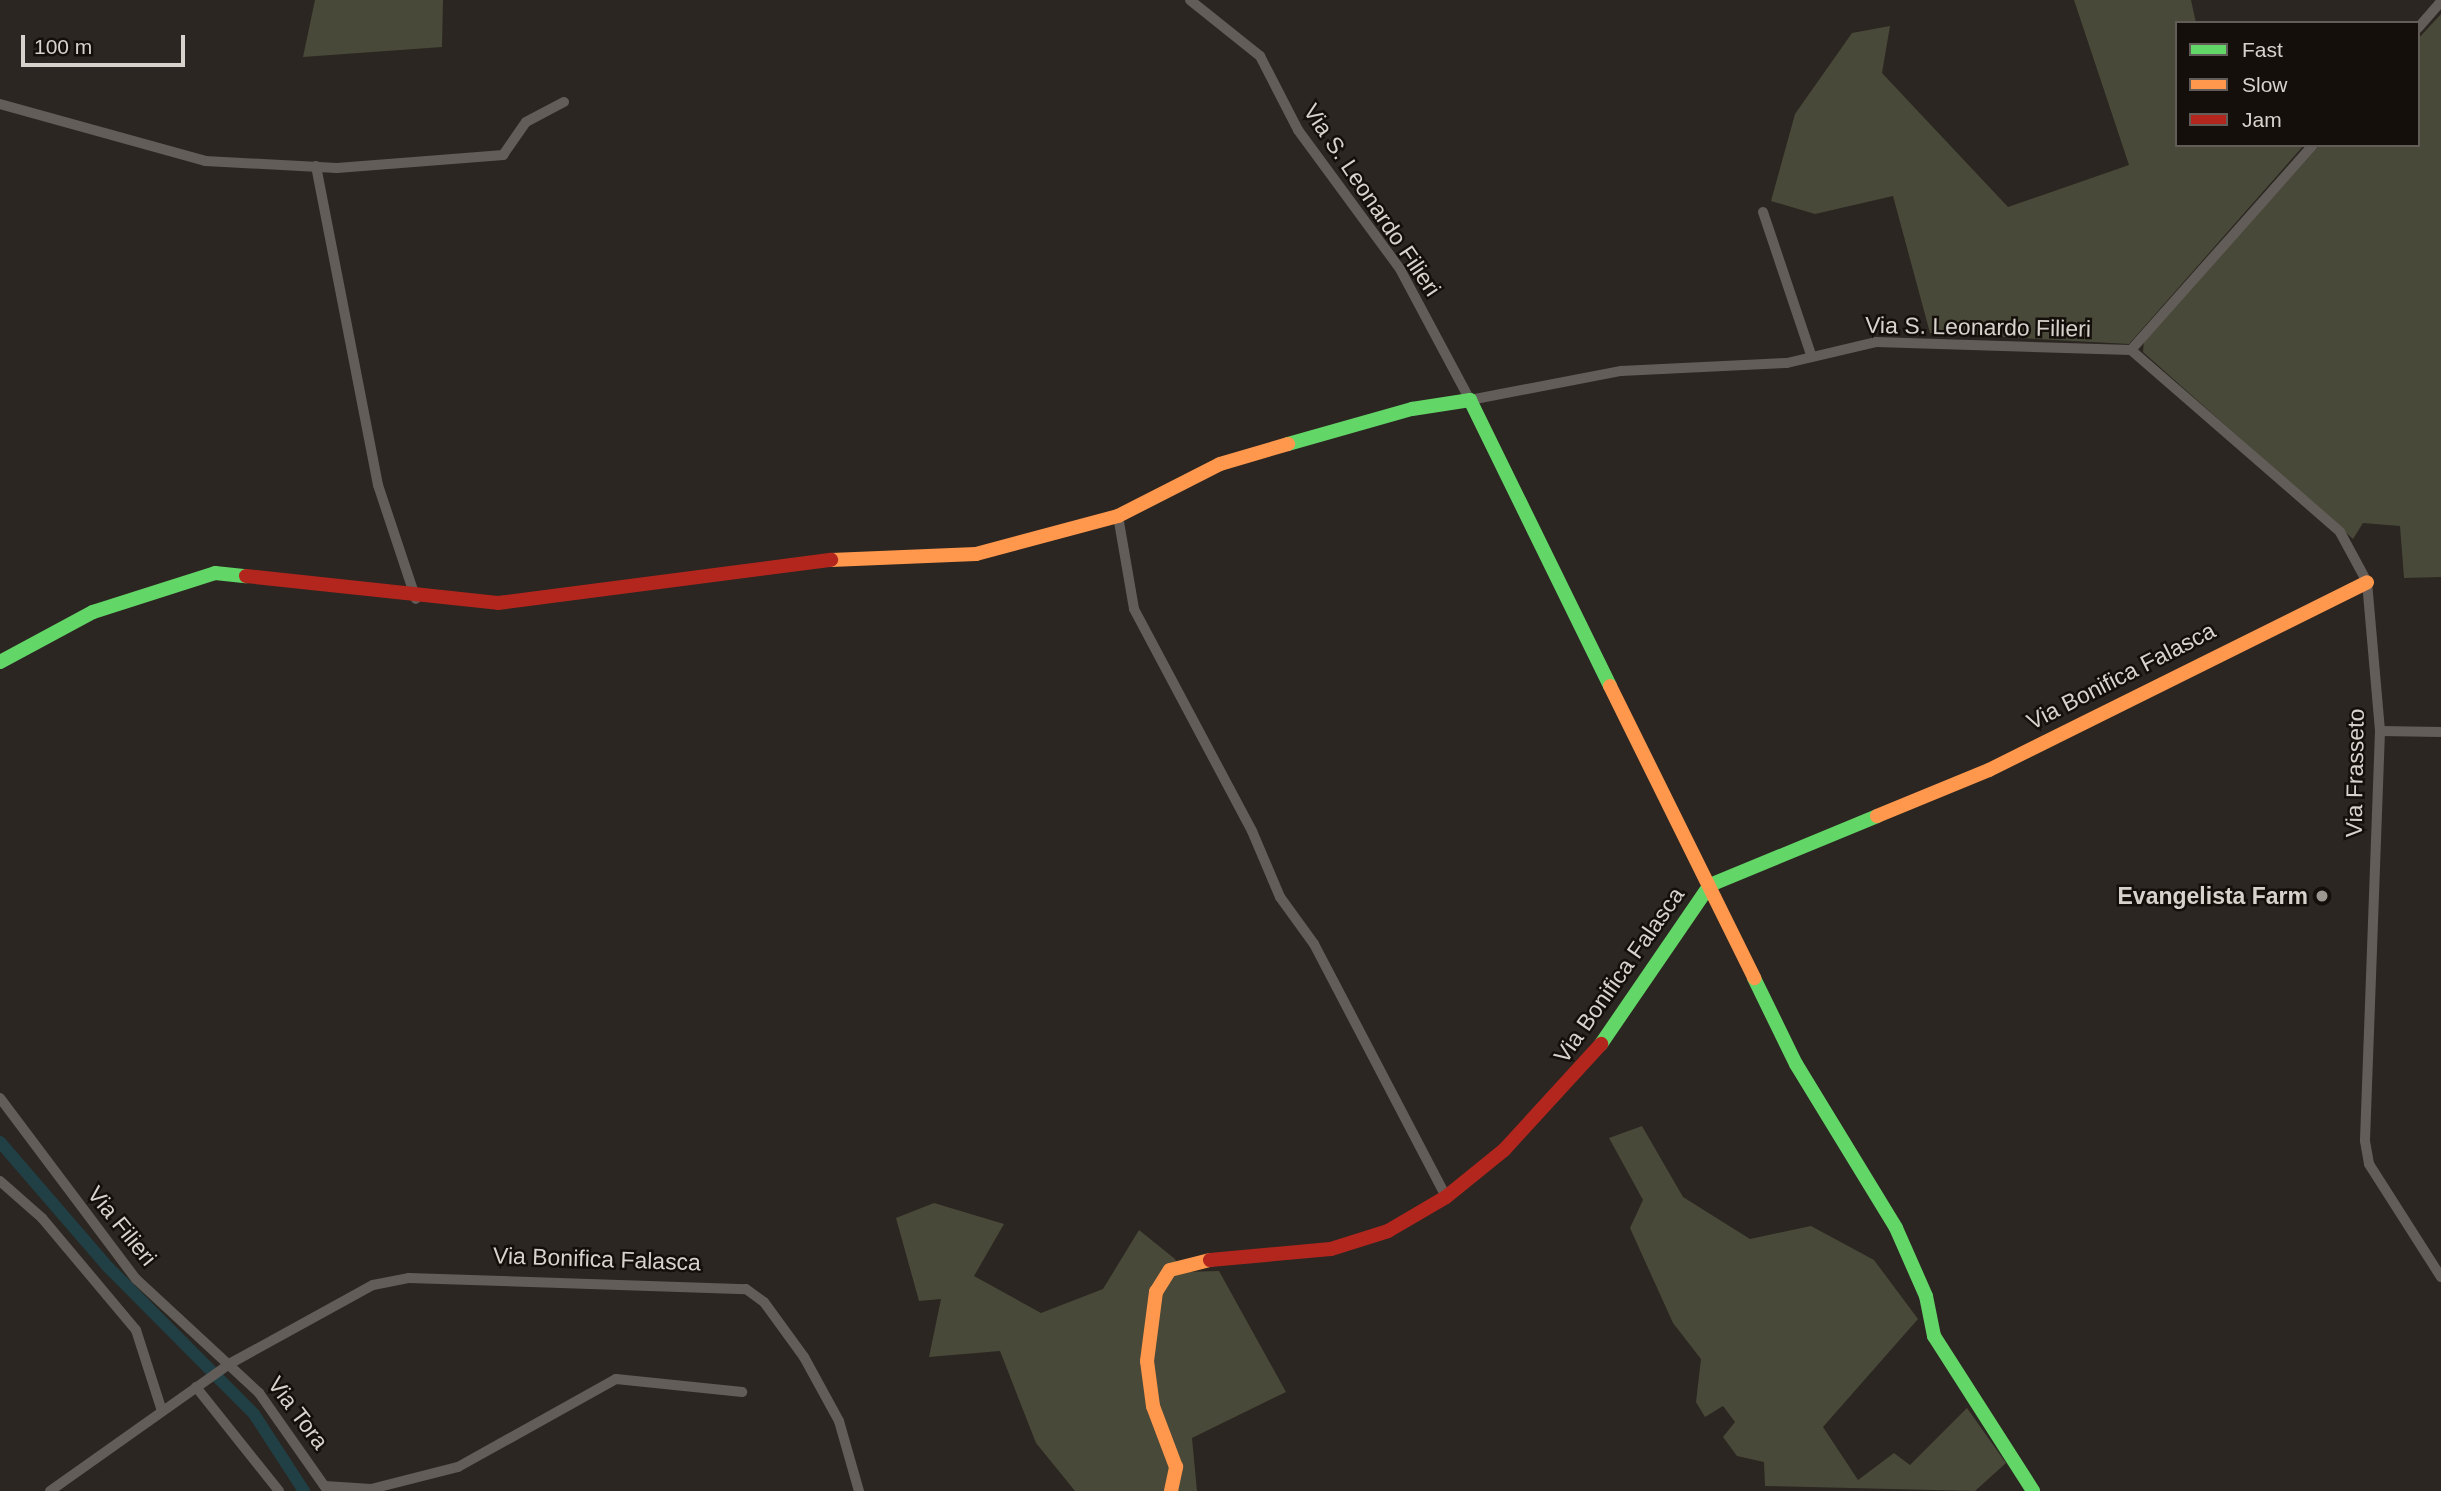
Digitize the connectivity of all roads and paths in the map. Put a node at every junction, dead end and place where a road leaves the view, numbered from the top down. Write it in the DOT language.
graph roads {
  1 [pos="1190,0"];
  2 [pos="2441,2"];
  3 [pos="2420,26"];
  4 [pos="564,102"];
  5 [pos="0,104"];
  6 [pos="2311,147"];
  7 [pos="316,166"];
  8 [pos="1763,212"];
  9 [pos="2131,350"];
  10 [pos="1811,355"];
  11 [pos="1470,400"];
  12 [pos="1118,516"];
  13 [pos="2367,582"];
  14 [pos="416,599"];
  15 [pos="0,662"];
  16 [pos="2380,731"];
  17 [pos="2441,732"];
  18 [pos="1710,885"];
  19 [pos="0,1098"];
  20 [pos="0,1181"];
  21 [pos="1446,1197"];
  22 [pos="2441,1277"];
  23 [pos="226,1366"];
  24 [pos="199,1385"];
  25 [pos="742,1392"];
  26 [pos="162,1411"];
  27 [pos="327,1488"];
  28 [pos="50,1491"];
  29 [pos="279,1491"];
  30 [pos="859,1491"];
  31 [pos="1171,1491"];
  32 [pos="2034,1491"];
  1 -- 11 [label="street, Via S. Leonardo Filieri"];
  2 -- 3 [label="street"];
  4 -- 7 [label="street"];
  5 -- 7 [label="street"];
  6 -- 9 [label="street"];
  7 -- 14 [label="street"];
  8 -- 10 [label="street"];
  9 -- 10 [label="street, Via S. Leonardo Filieri"];
  9 -- 13 [label="street, Via Frasseto"];
  10 -- 11 [label="street, Via S. Leonardo Filieri"];
  11 -- 12 [label="street"];
  11 -- 18 [label="street"];
  12 -- 14 [label="street"];
  12 -- 21 [label="street"];
  13 -- 16 [label="street, Via Frasseto"];
  13 -- 18 [label="street, Via Bonifica Falasca"];
  14 -- 15 [label="street"];
  16 -- 17 [label="street"];
  16 -- 22 [label="street, Via Frasseto"];
  18 -- 21 [label="street, Via Bonifica Falasca"];
  18 -- 32 [label="street"];
  19 -- 23 [label="street, Via Filieri"];
  20 -- 26 [label="street"];
  21 -- 31 [label="street, Via Bonifica Falasca"];
  23 -- 24 [label="street, Via Bonifica Falasca"];
  23 -- 27 [label="street, Via Tora"];
  23 -- 30 [label="street, Via Bonifica Falasca"];
  24 -- 26 [label="street, Via Bonifica Falasca"];
  24 -- 29 [label="street"];
  25 -- 27 [label="street"];
  26 -- 28 [label="street, Via Bonifica Falasca"];
}
